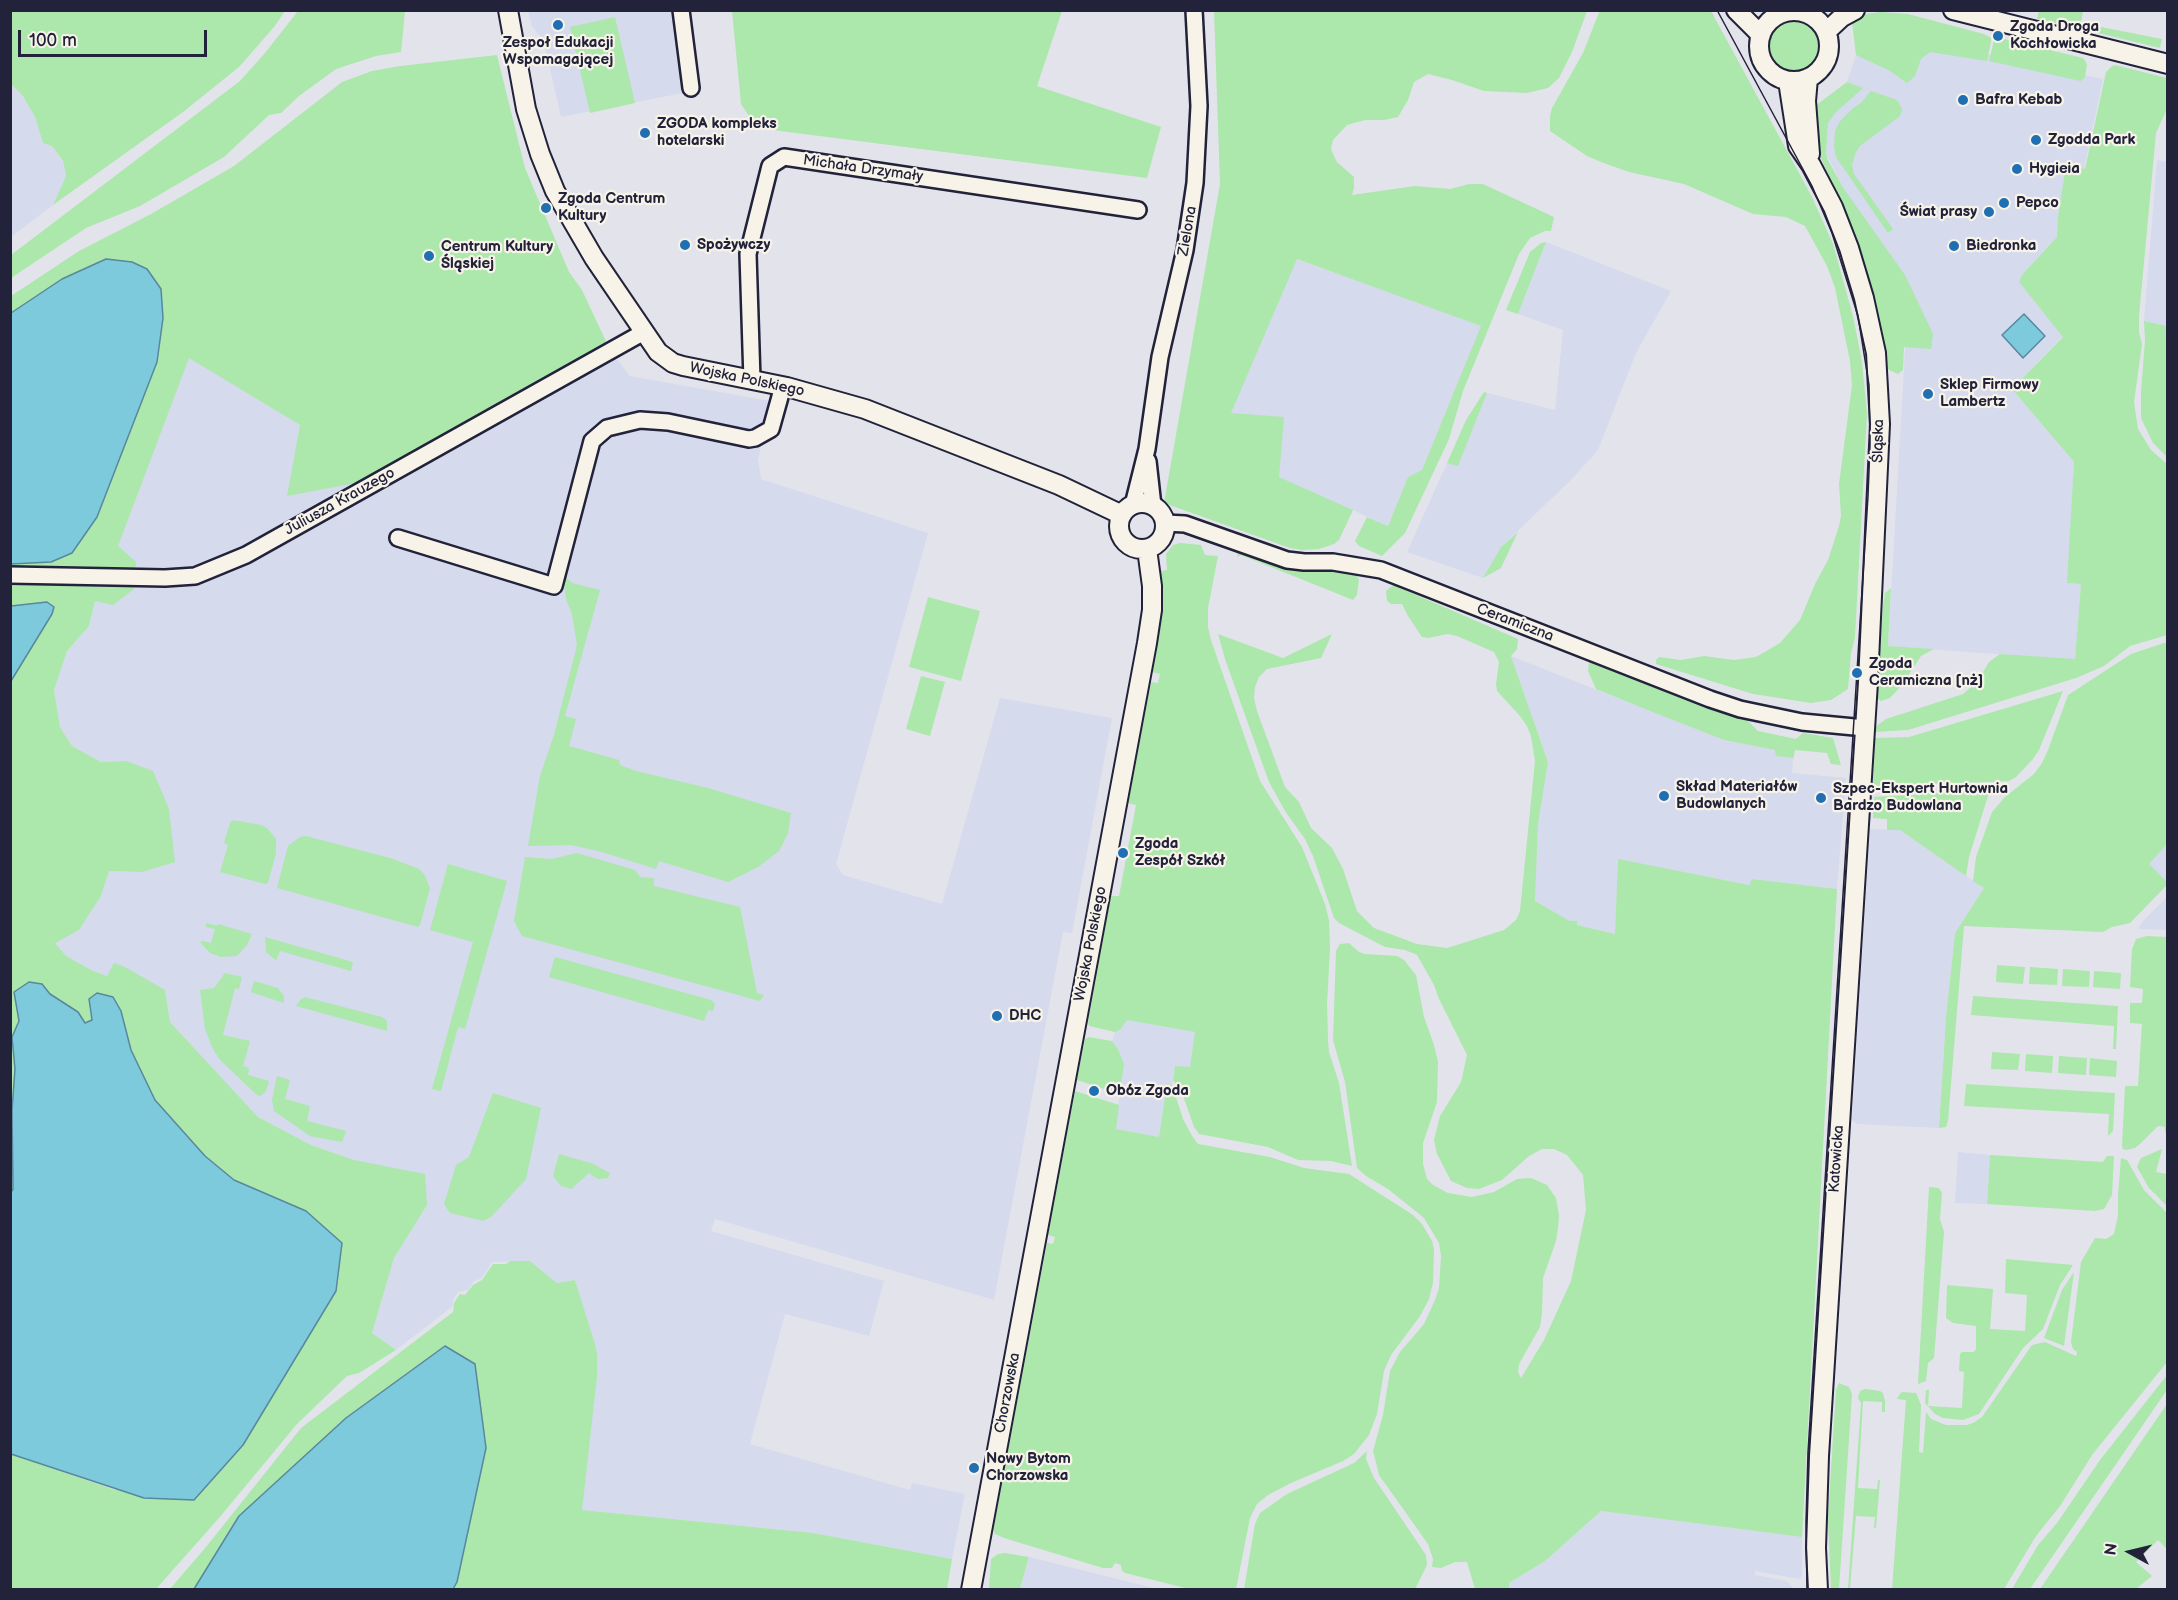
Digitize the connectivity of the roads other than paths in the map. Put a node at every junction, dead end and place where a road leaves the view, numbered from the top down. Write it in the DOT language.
graph roads {
  1 [pos="508,10"];
  2 [pos="681,10"];
  3 [pos="1194,10"];
  4 [pos="1736,10"];
  5 [pos="1855,10"];
  6 [pos="1953,10"];
  7 [pos="1815,13"];
  8 [pos="1766,14"];
  9 [pos="1826,32"];
  10 [pos="1761,35"];
  11 [pos="2168,64"];
  12 [pos="1808,78"];
  13 [pos="1788,81"];
  14 [pos="691,88"];
  15 [pos="1811,165"];
  16 [pos="1138,210"];
  17 [pos="644,332"];
  18 [pos="752,380"];
  19 [pos="783,386"];
  20 [pos="1147,449"];
  21 [pos="1153,506"];
  22 [pos="1127,510"];
  23 [pos="1165,523"];
  24 [pos="398,538"];
  25 [pos="1147,549"];
  26 [pos="10,576"];
  27 [pos="1864,728"];
  28 [pos="1018,1338"];
  29 [pos="971,1590"];
  30 [pos="1818,1590"];
  1 -- 17 [label="street, Wojska Polskiego"];
  2 -- 14 [label="street"];
  3 -- 20 [label="street, Zielona"];
  4 -- 10 [label="street"];
  5 -- 9 [label="street"];
  6 -- 11 [label="street"];
  7 -- 8 [label="street"];
  7 -- 9 [label="street"];
  8 -- 10 [label="street"];
  9 -- 12 [label="street"];
  10 -- 13 [label="street"];
  12 -- 13 [label="street"];
  12 -- 15 [label="street, Śląska"];
  13 -- 15 [label="street, Śląska"];
  15 -- 27 [label="street, Śląska"];
  16 -- 18 [label="street, Michała Drzymały"];
  17 -- 18 [label="street, Wojska Polskiego"];
  17 -- 26 [label="street, Juliusza Krauzego"];
  18 -- 19 [label="street, Wojska Polskiego"];
  19 -- 22 [label="street, Wojska Polskiego"];
  19 -- 24 [label="street"];
  20 -- 21 [label="street, Zielona"];
  20 -- 22 [label="street, Zielona"];
  21 -- 22 [label="street"];
  21 -- 23 [label="street"];
  22 -- 25 [label="street"];
  23 -- 25 [label="street"];
  23 -- 27 [label="street, Ceramiczna"];
  25 -- 28 [label="street, Wojska Polskiego"];
  27 -- 30 [label="street, Katowicka"];
  28 -- 29 [label="street, Chorzowska"];
}
